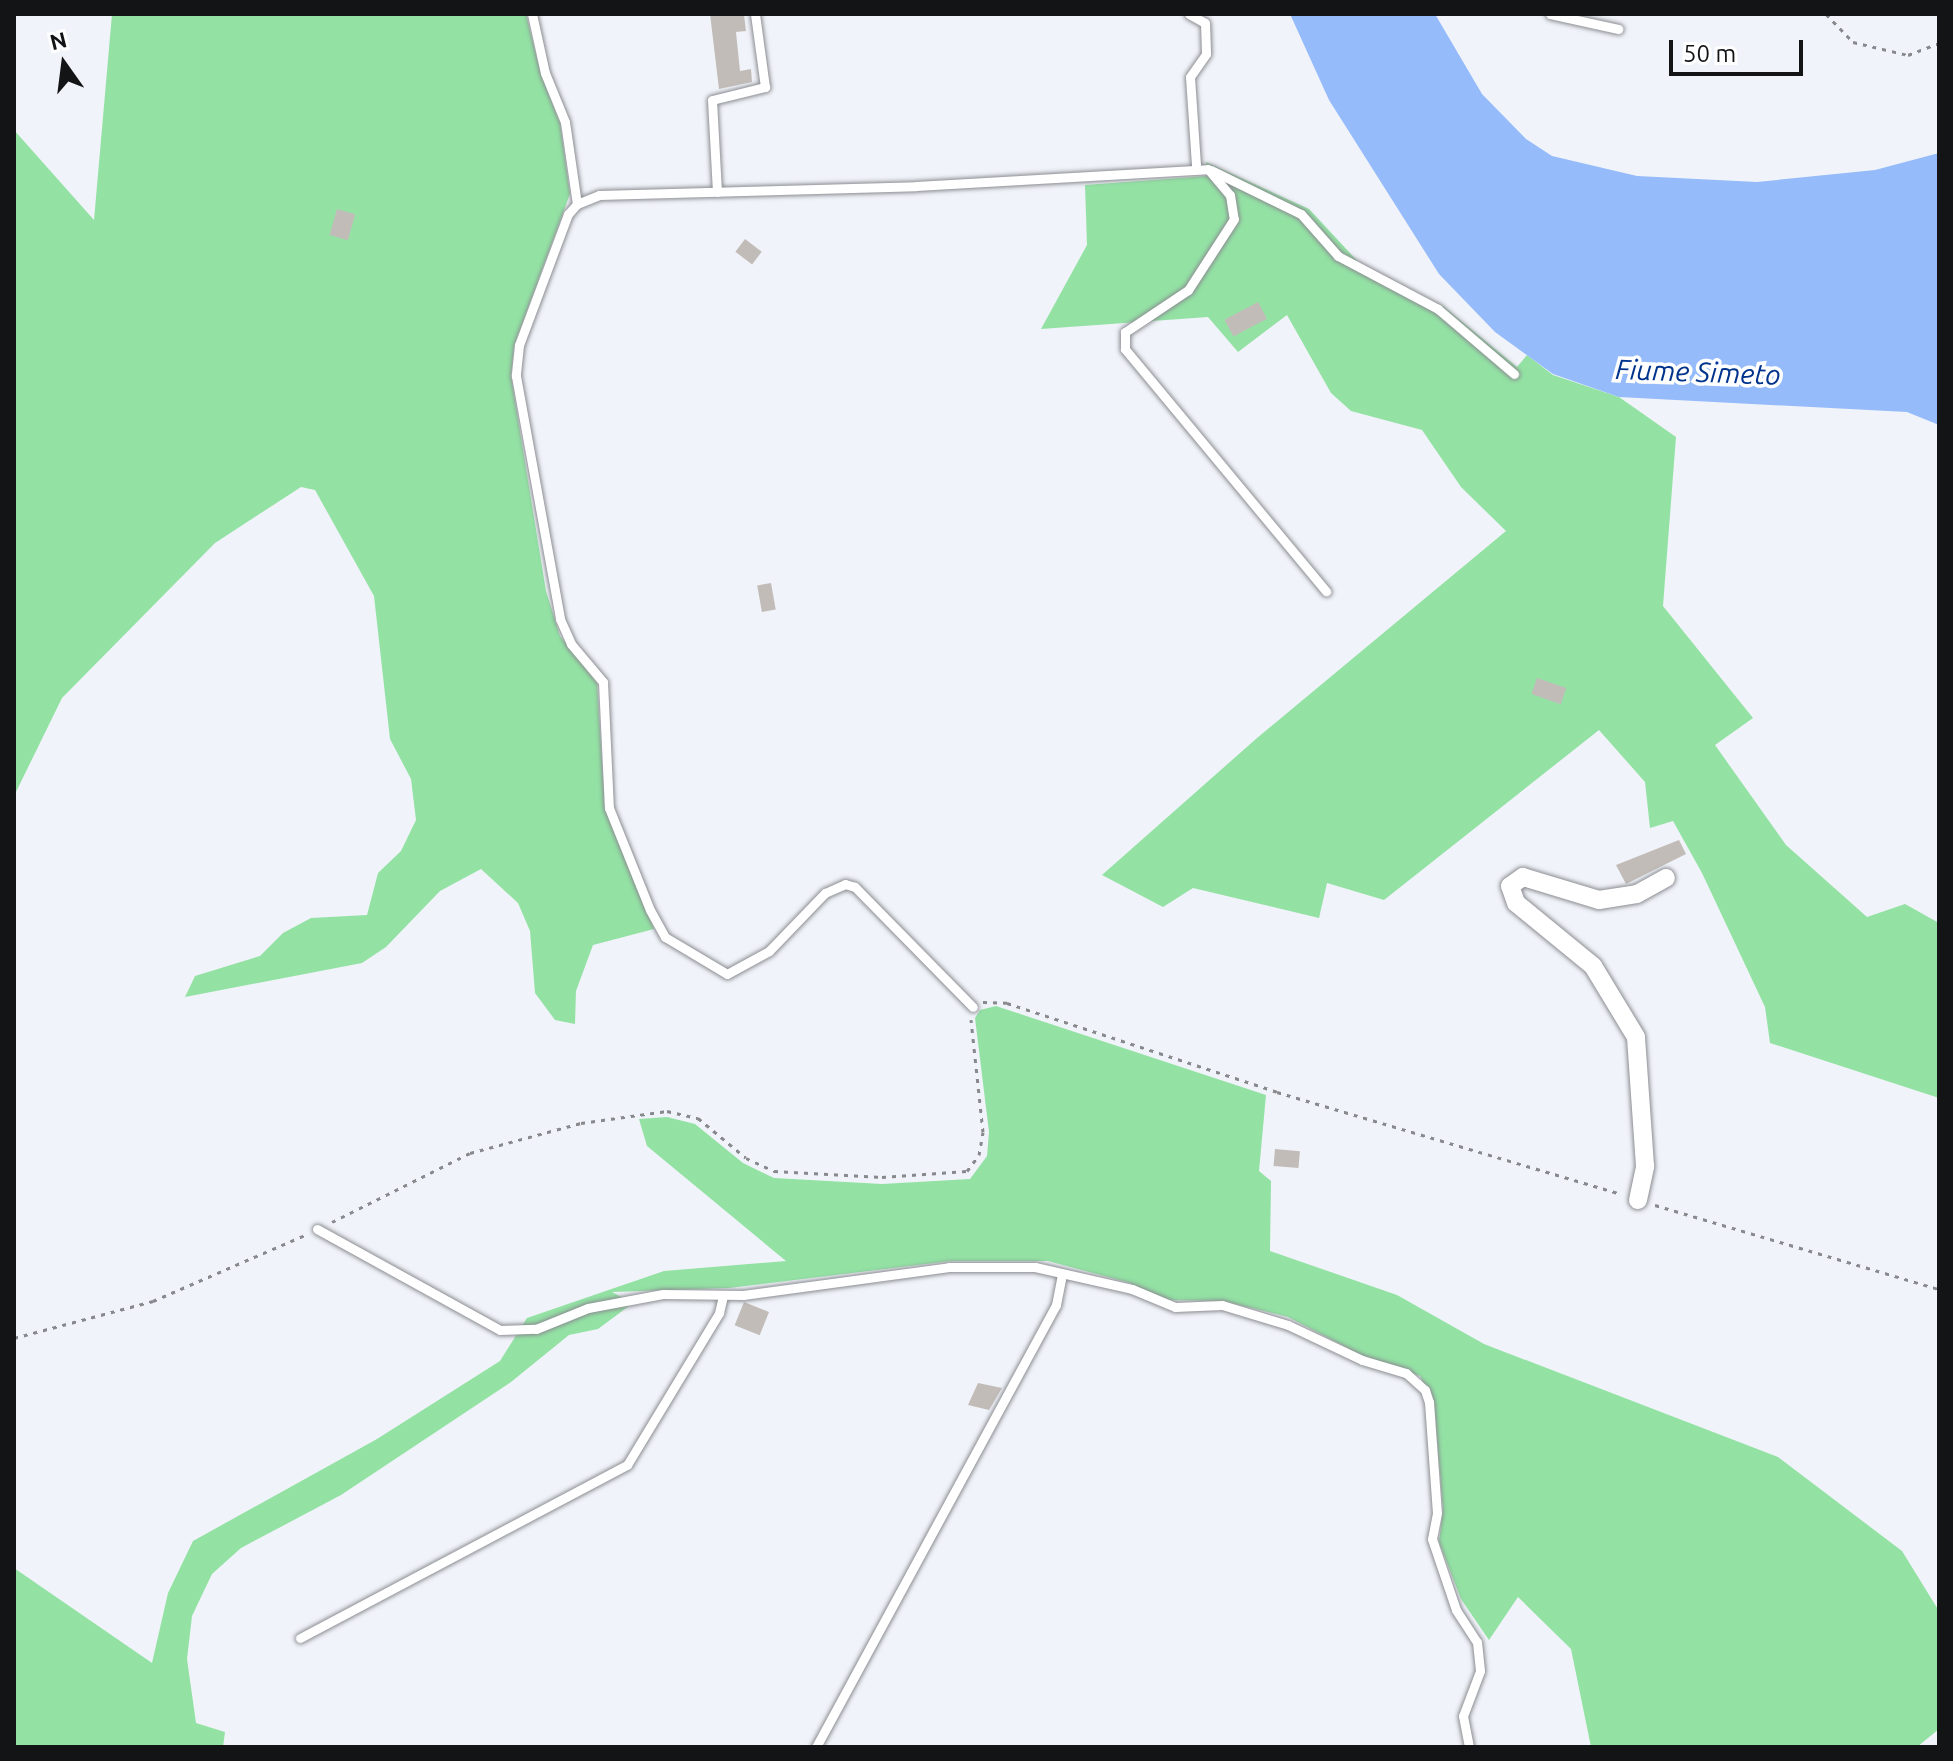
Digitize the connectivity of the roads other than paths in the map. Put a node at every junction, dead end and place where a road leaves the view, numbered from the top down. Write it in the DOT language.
graph roads {
  1 [pos="532,14"];
  2 [pos="755,14"];
  3 [pos="1189,14"];
  4 [pos="1550,14"];
  5 [pos="1618,29"];
  6 [pos="1196,166"];
  7 [pos="1208,169"];
  8 [pos="717,192"];
  9 [pos="577,204"];
  10 [pos="1514,374"];
  11 [pos="1326,591"];
  12 [pos="1666,878"];
  13 [pos="973,1007"];
  14 [pos="1638,1200"];
  15 [pos="317,1229"];
  16 [pos="1062,1275"];
  17 [pos="723,1295"];
  18 [pos="300,1638"];
  19 [pos="816,1747"];
  20 [pos="1469,1747"];
  1 -- 9 [label="lane"];
  2 -- 8 [label="lane"];
  3 -- 6 [label="lane"];
  4 -- 5 [label="lane"];
  6 -- 7 [label="lane"];
  6 -- 8 [label="lane"];
  7 -- 10 [label="lane"];
  7 -- 11 [label="lane"];
  8 -- 9 [label="lane"];
  9 -- 13 [label="lane"];
  12 -- 14 [label="street"];
  15 -- 17 [label="lane"];
  16 -- 17 [label="lane"];
  16 -- 19 [label="lane"];
  16 -- 20 [label="lane"];
  17 -- 18 [label="lane"];
}
